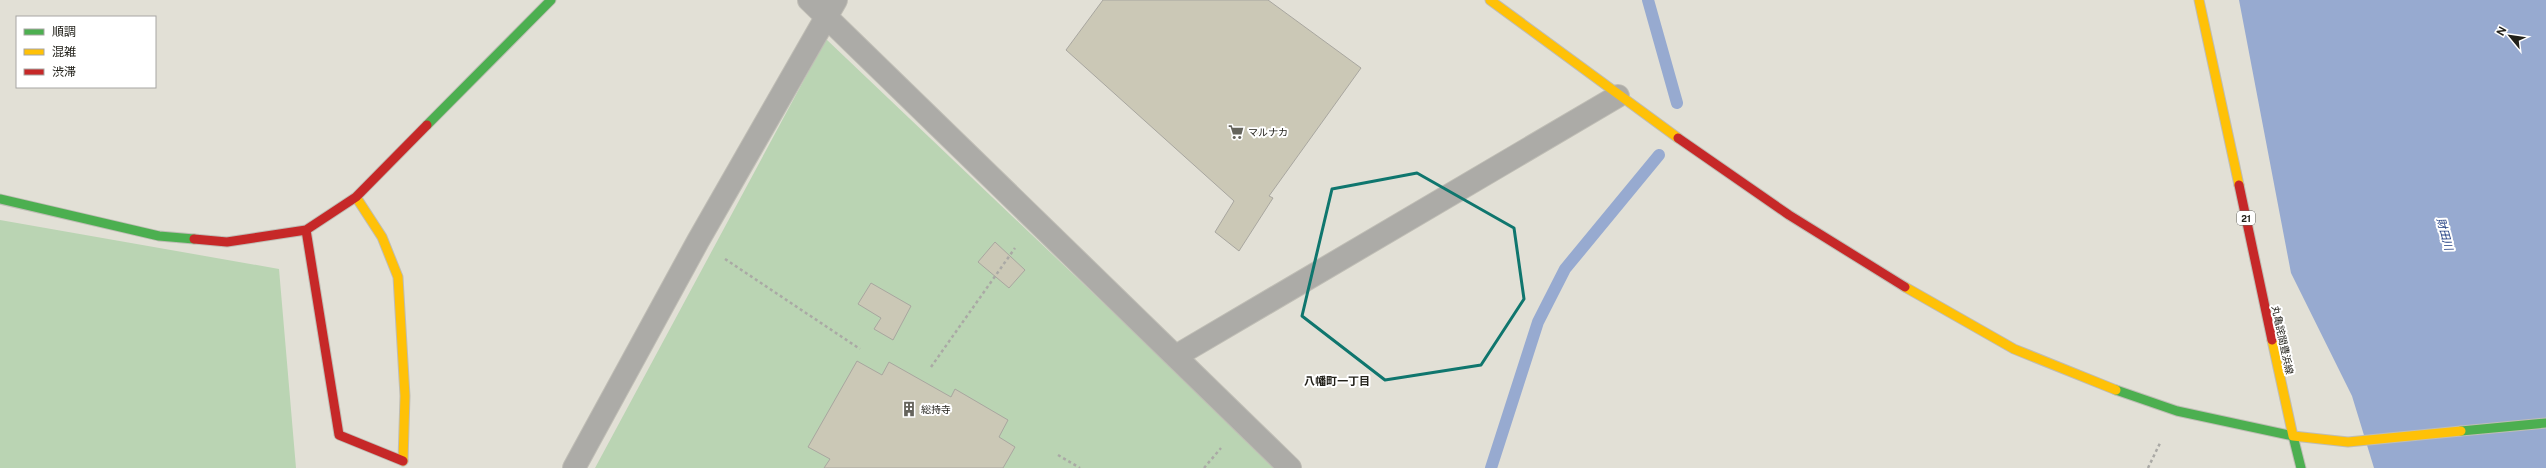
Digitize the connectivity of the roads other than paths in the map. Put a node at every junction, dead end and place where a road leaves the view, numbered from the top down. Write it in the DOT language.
graph roads {
  1 [pos="551,0"];
  2 [pos="809,0"];
  3 [pos="1490,0"];
  4 [pos="2199,0"];
  5 [pos="831,8"];
  6 [pos="1618,96"];
  7 [pos="356,197"];
  8 [pos="0,199"];
  9 [pos="306,230"];
  10 [pos="1176,356"];
  11 [pos="2546,423"];
  12 [pos="2293,436"];
  13 [pos="574,468"];
  14 [pos="1290,468"];
  15 [pos="2301,468"];
  1 -- 7 [label="street"];
  2 -- 5 [label="street"];
  3 -- 6 [label="street"];
  4 -- 12 [label="street, 丸亀詫間豊浜線 / 21"];
  5 -- 10 [label="street"];
  5 -- 13 [label="street"];
  6 -- 10 [label="street"];
  6 -- 12 [label="street"];
  7 -- 9 [label="street"];
  7 -- 9 [label="street"];
  8 -- 9 [label="street"];
  10 -- 14 [label="street"];
  11 -- 12 [label="street"];
  12 -- 15 [label="street, 丸亀詫間豊浜線"];
}
